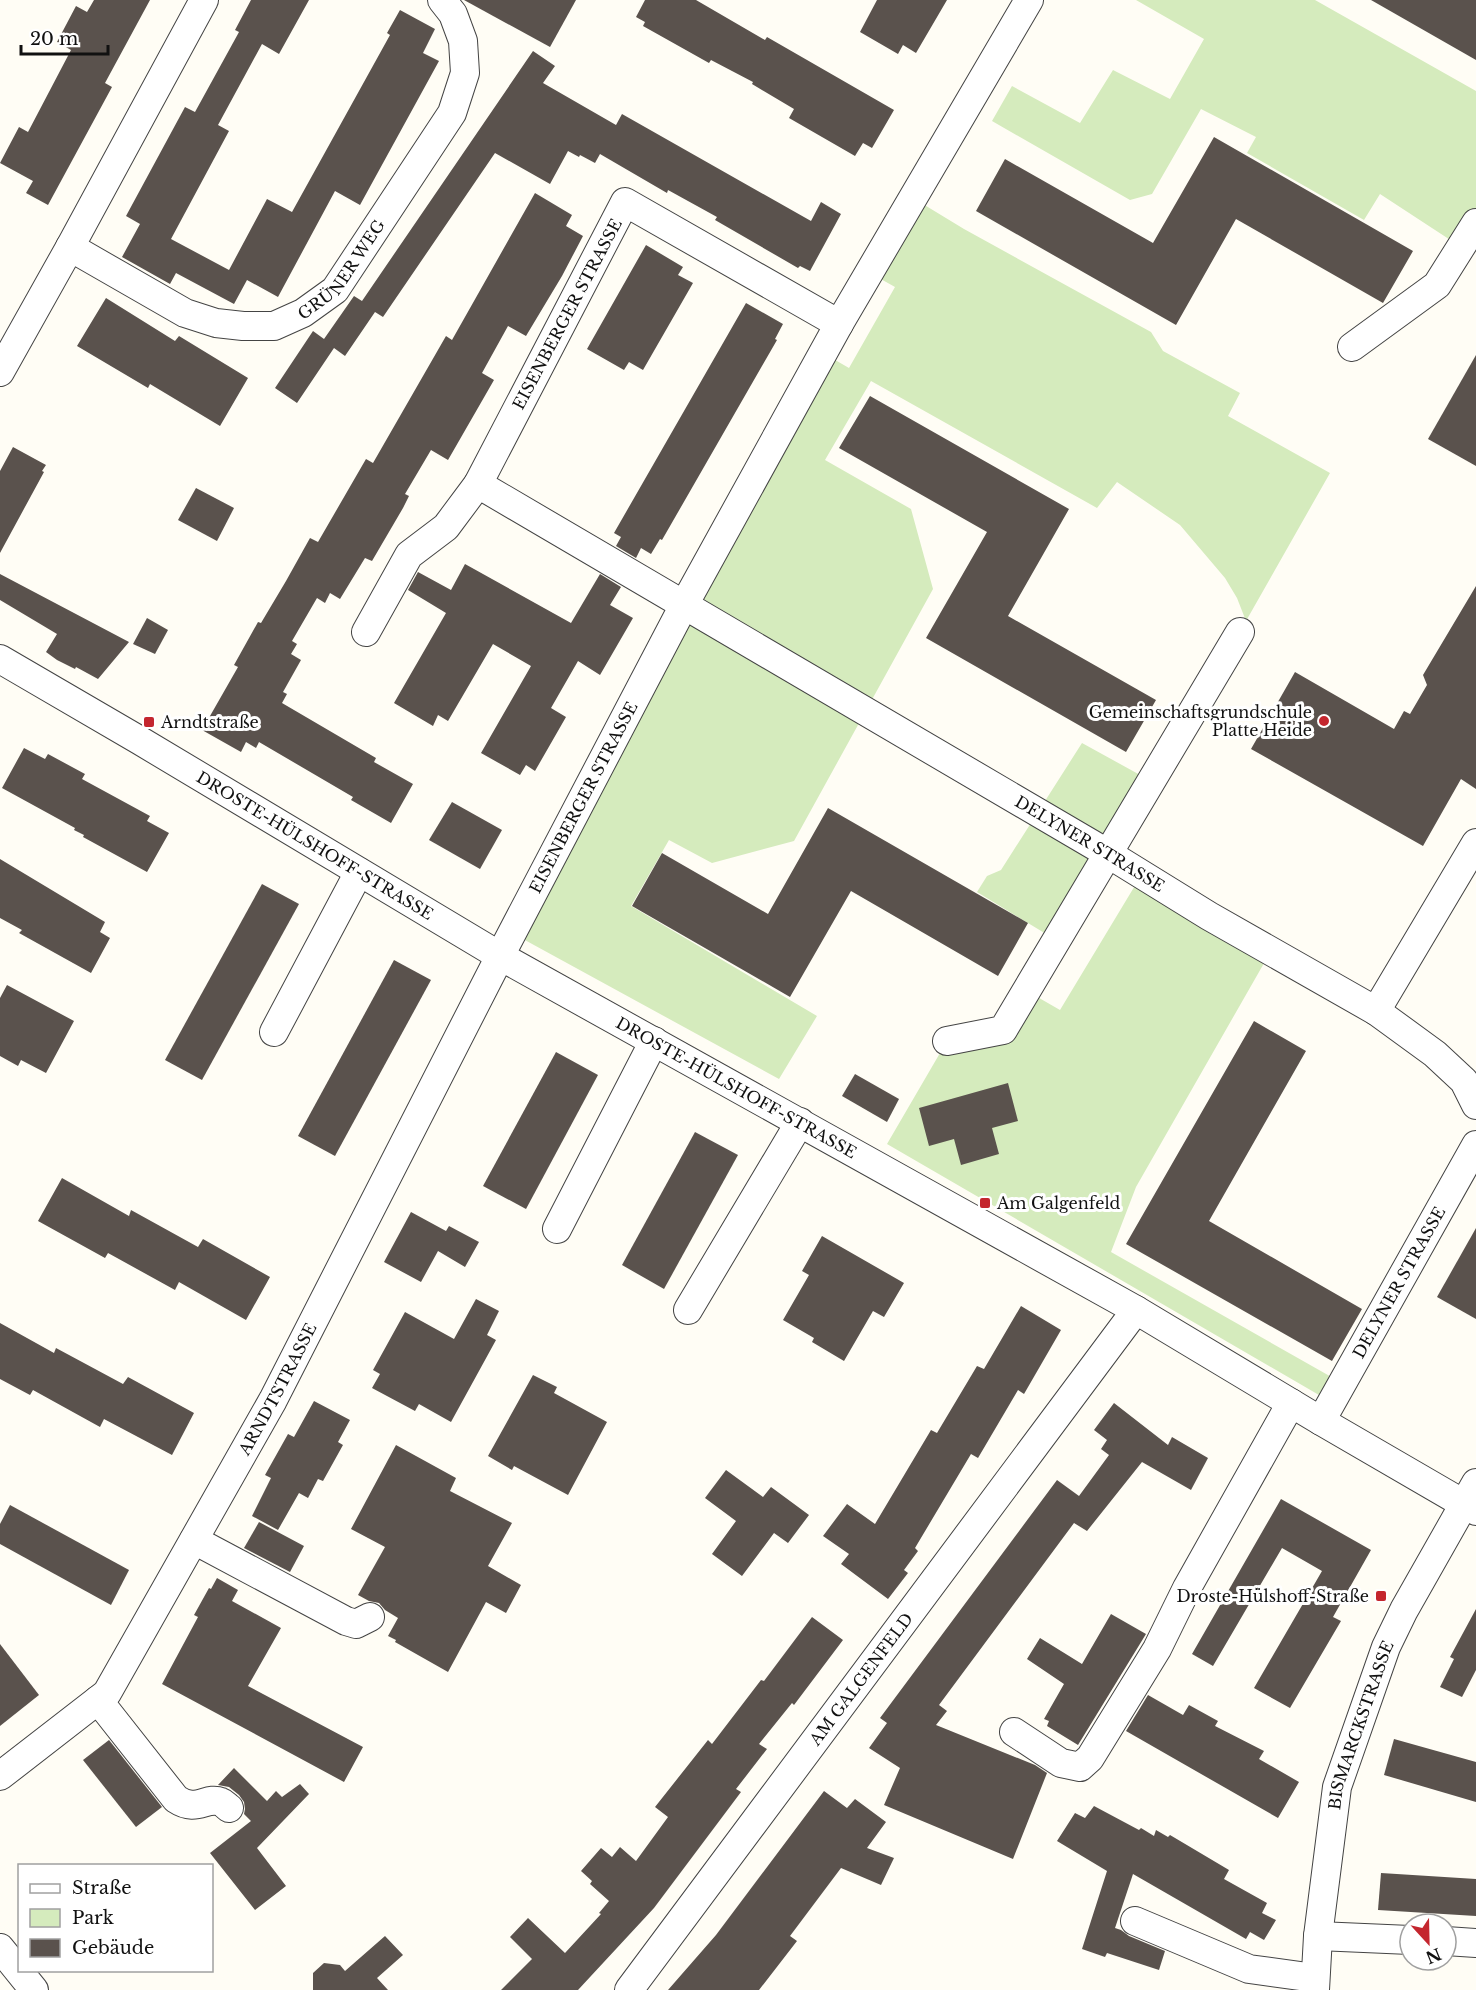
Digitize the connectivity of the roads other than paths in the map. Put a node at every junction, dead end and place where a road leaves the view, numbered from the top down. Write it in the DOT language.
graph roads {
  1 [pos="204,0"];
  2 [pos="442,0"];
  3 [pos="1029,0"];
  4 [pos="1476,223"];
  5 [pos="70,247"];
  6 [pos="839,324"];
  7 [pos="1352,347"];
  8 [pos="0,372"];
  9 [pos="478,484"];
  10 [pos="684,605"];
  11 [pos="366,632"];
  12 [pos="1240,632"];
  13 [pos="0,659"];
  14 [pos="1476,843"];
  15 [pos="1107,853"];
  16 [pos="359,872"];
  17 [pos="500,956"];
  18 [pos="1376,1011"];
  19 [pos="274,1032"];
  20 [pos="654,1041"];
  21 [pos="947,1041"];
  22 [pos="1476,1105"];
  23 [pos="800,1122"];
  24 [pos="1476,1145"];
  25 [pos="557,1229"];
  26 [pos="688,1310"];
  27 [pos="1136,1310"];
  28 [pos="1291,1403"];
  29 [pos="1321,1421"];
  30 [pos="1472,1499"];
  31 [pos="194,1540"];
  32 [pos="370,1617"];
  33 [pos="98,1700"];
  34 [pos="1014,1732"];
  35 [pos="0,1776"];
  36 [pos="229,1808"];
  37 [pos="1135,1921"];
  38 [pos="1318,1936"];
  39 [pos="1398,1939"];
  40 [pos="1458,1942"];
  41 [pos="1476,1943"];
  42 [pos="0,1948"];
  43 [pos="18,1970"];
  44 [pos="19,1972"];
  45 [pos="1315,1984"];
  46 [pos="643,1985"];
  47 [pos="34,1990"];
  1 -- 5 [label="street"];
  2 -- 5 [label="street, GRÜNER WEG"];
  3 -- 6 [label="street, EISENBERGER STRASSE"];
  4 -- 7 [label="street"];
  5 -- 8 [label="street"];
  6 -- 9 [label="street, EISENBERGER STRASSE"];
  6 -- 10 [label="street, EISENBERGER STRASSE"];
  9 -- 10 [label="street"];
  9 -- 11 [label="street, EISENBERGER STRASSE"];
  10 -- 15 [label="street, DELYNER STRASSE"];
  10 -- 17 [label="street, EISENBERGER STRASSE"];
  12 -- 15 [label="street"];
  13 -- 16 [label="street, DROSTE-HÜLSHOFF-STRASSE"];
  14 -- 18 [label="street"];
  15 -- 18 [label="street, DELYNER STRASSE"];
  15 -- 21 [label="street"];
  16 -- 17 [label="street, DROSTE-HÜLSHOFF-STRASSE"];
  16 -- 19 [label="street"];
  17 -- 20 [label="street, DROSTE-HÜLSHOFF-STRASSE"];
  17 -- 31 [label="street, ARNDTSTRASSE"];
  18 -- 22 [label="street, DELYNER STRASSE"];
  20 -- 23 [label="street, DROSTE-HÜLSHOFF-STRASSE"];
  20 -- 25 [label="street"];
  23 -- 26 [label="street"];
  23 -- 27 [label="street, DROSTE-HÜLSHOFF-STRASSE"];
  24 -- 29 [label="street, DELYNER STRASSE"];
  27 -- 28 [label="street, DROSTE-HÜLSHOFF-STRASSE"];
  27 -- 46 [label="street, AM GALGENFELD"];
  28 -- 29 [label="street, DROSTE-HÜLSHOFF-STRASSE"];
  28 -- 34 [label="street"];
  29 -- 30 [label="street, DROSTE-HÜLSHOFF-STRASSE"];
  30 -- 38 [label="street, BISMARCKSTRASSE"];
  31 -- 32 [label="street"];
  31 -- 33 [label="street, ARNDTSTRASSE"];
  33 -- 35 [label="street, ARNDTSTRASSE"];
  33 -- 36 [label="street"];
  37 -- 45 [label="street"];
  38 -- 39 [label="street"];
  38 -- 45 [label="street, BISMARCKSTRASSE"];
  40 -- 41 [label="street"];
  42 -- 43 [label="street"];
  44 -- 47 [label="street"];
}
